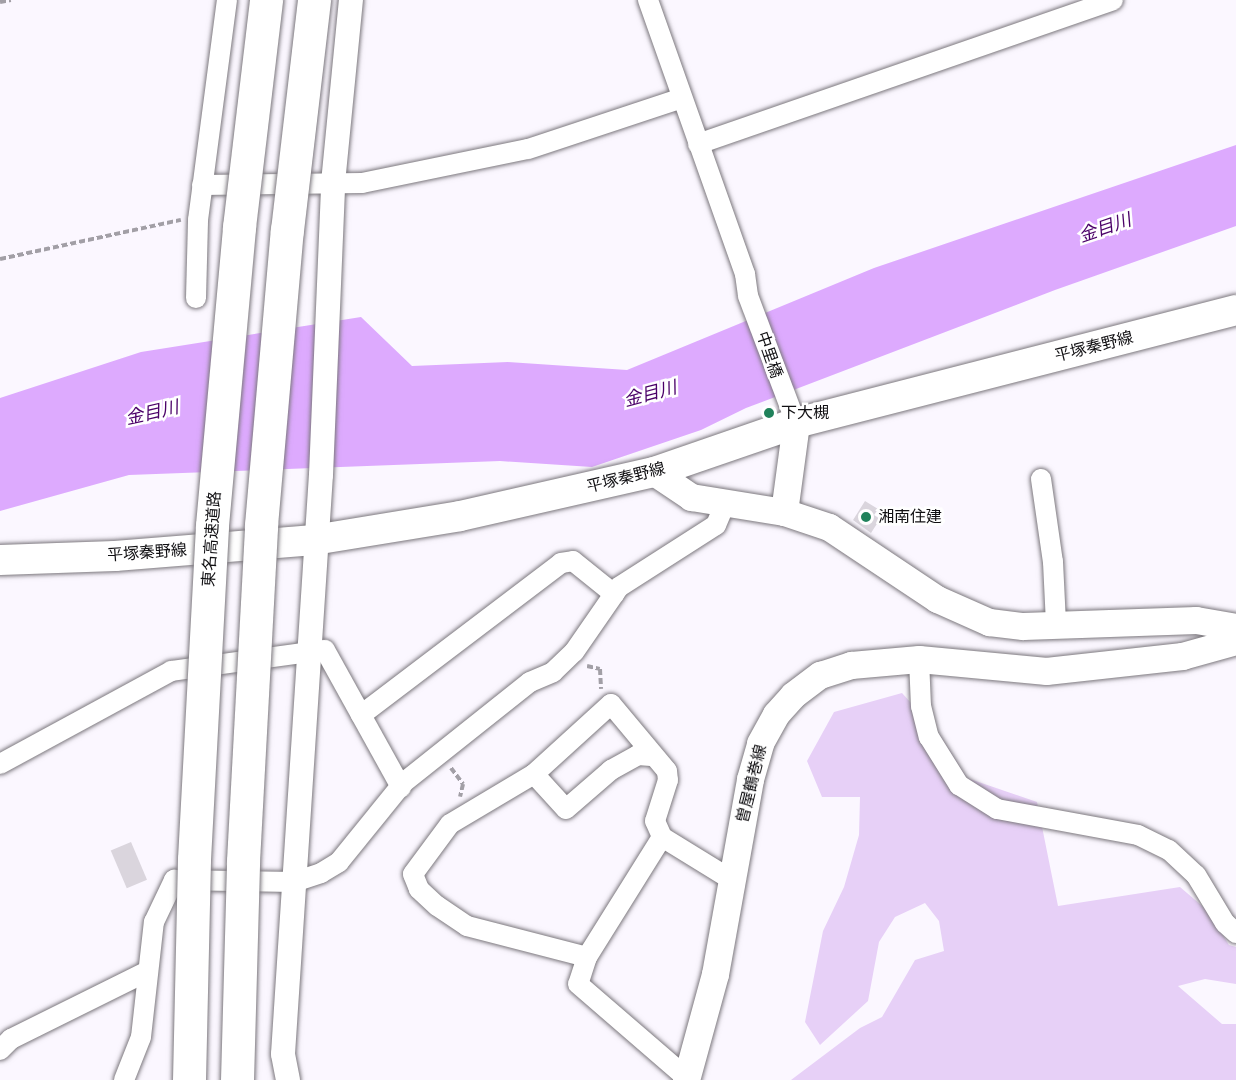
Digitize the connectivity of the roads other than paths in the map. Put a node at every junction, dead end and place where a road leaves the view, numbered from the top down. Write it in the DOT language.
graph roads {
  1 [pos="227,0"];
  2 [pos="266,0"];
  3 [pos="314,0"];
  4 [pos="351,0"];
  5 [pos="648,0"];
  6 [pos="1113,0"];
  7 [pos="682,98"];
  8 [pos="698,144"];
  9 [pos="333,183"];
  10 [pos="202,185"];
  11 [pos="196,298"];
  12 [pos="1236,310"];
  13 [pos="793,419"];
  14 [pos="654,472"];
  15 [pos="1041,479"];
  16 [pos="726,502"];
  17 [pos="784,512"];
  18 [pos="314,540"];
  19 [pos="0,560"];
  20 [pos="614,594"];
  21 [pos="1056,624"];
  22 [pos="1236,627"];
  23 [pos="1236,641"];
  24 [pos="306,651"];
  25 [pos="919,660"];
  26 [pos="361,715"];
  27 [pos="651,756"];
  28 [pos="0,764"];
  29 [pos="534,774"];
  30 [pos="401,787"];
  31 [pos="662,837"];
  32 [pos="732,880"];
  33 [pos="294,882"];
  34 [pos="1236,933"];
  35 [pos="587,957"];
  36 [pos="148,971"];
  37 [pos="0,1050"];
  38 [pos="686,1079"];
  39 [pos="124,1080"];
  40 [pos="189,1080"];
  41 [pos="237,1080"];
  42 [pos="288,1080"];
  1 -- 10 [label="street"];
  2 -- 40 [label="highway, 東名高速道路, bridge"];
  3 -- 41 [label="highway, bridge"];
  4 -- 9 [label="street"];
  5 -- 7 [label="street, 中里橋"];
  6 -- 8 [label="street"];
  7 -- 8 [label="street, 中里橋"];
  7 -- 9 [label="street"];
  8 -- 13 [label="street, 中里橋"];
  9 -- 10 [label="street"];
  9 -- 18 [label="street"];
  10 -- 11 [label="street"];
  12 -- 13 [label="main road, 平塚秦野線"];
  13 -- 14 [label="main road, 平塚秦野線"];
  13 -- 17 [label="main road"];
  14 -- 16 [label="main road"];
  14 -- 18 [label="main road, 平塚秦野線"];
  15 -- 21 [label="street"];
  16 -- 17 [label="main road"];
  16 -- 20 [label="street"];
  17 -- 21 [label="main road"];
  18 -- 19 [label="main road, 平塚秦野線"];
  18 -- 24 [label="street"];
  20 -- 26 [label="street"];
  20 -- 30 [label="street"];
  21 -- 22 [label="main road"];
  23 -- 25 [label="main road, 曽屋鶴巻線"];
  24 -- 26 [label="street"];
  24 -- 28 [label="street"];
  24 -- 33 [label="street"];
  25 -- 32 [label="main road, 曽屋鶴巻線"];
  25 -- 34 [label="street"];
  26 -- 30 [label="street"];
  27 -- 29 [label="street"];
  27 -- 29 [label="street"];
  27 -- 31 [label="street"];
  29 -- 35 [label="street"];
  30 -- 33 [label="street"];
  31 -- 32 [label="street"];
  31 -- 35 [label="street"];
  32 -- 38 [label="main road, 曽屋鶴巻線"];
  33 -- 36 [label="street"];
  33 -- 42 [label="street"];
  35 -- 38 [label="street"];
  36 -- 37 [label="street"];
  36 -- 39 [label="street"];
}
